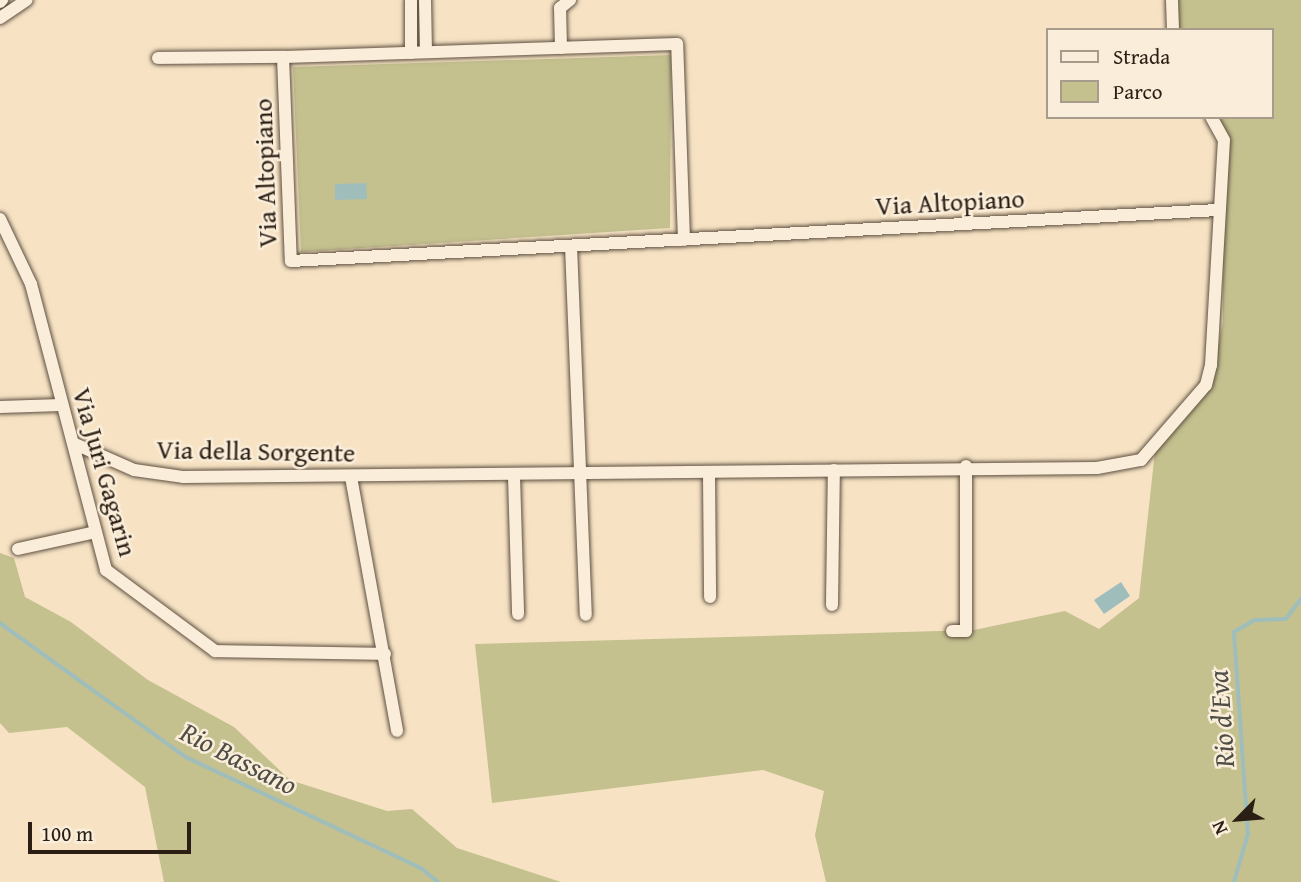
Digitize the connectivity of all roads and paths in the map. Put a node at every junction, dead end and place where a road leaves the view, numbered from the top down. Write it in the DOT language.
graph roads {
  1 [pos="27,0"];
  2 [pos="411,0"];
  3 [pos="425,0"];
  4 [pos="570,0"];
  5 [pos="1172,0"];
  6 [pos="0,18"];
  7 [pos="1173,28"];
  8 [pos="561,48"];
  9 [pos="411,52"];
  10 [pos="425,52"];
  11 [pos="283,57"];
  12 [pos="158,58"];
  13 [pos="1212,119"];
  14 [pos="1218,210"];
  15 [pos="0,219"];
  16 [pos="684,240"];
  17 [pos="571,246"];
  18 [pos="61,405"];
  19 [pos="0,407"];
  20 [pos="75,444"];
  21 [pos="966,466"];
  22 [pos="834,470"];
  23 [pos="709,473"];
  24 [pos="514,475"];
  25 [pos="585,475"];
  26 [pos="351,477"];
  27 [pos="96,532"];
  28 [pos="18,549"];
  29 [pos="710,597"];
  30 [pos="832,605"];
  31 [pos="518,614"];
  32 [pos="586,615"];
  33 [pos="952,631"];
  34 [pos="385,654"];
  35 [pos="397,731"];
  1 -- 6 [label="street"];
  2 -- 9 [label="street"];
  3 -- 10 [label="street"];
  4 -- 8 [label="street"];
  5 -- 7 [label="street"];
  8 -- 10 [label="street"];
  8 -- 16 [label="street"];
  9 -- 10 [label="street"];
  9 -- 11 [label="street"];
  11 -- 12 [label="street"];
  11 -- 17 [label="street, Via Altopiano"];
  13 -- 14 [label="street"];
  14 -- 16 [label="street, Via Altopiano"];
  14 -- 21 [label="street"];
  15 -- 18 [label="street, Via Juri Gagarin"];
  16 -- 17 [label="street, Via Altopiano"];
  17 -- 25 [label="street"];
  18 -- 19 [label="street"];
  18 -- 20 [label="street, Via Juri Gagarin"];
  20 -- 26 [label="street, Via della Sorgente"];
  20 -- 27 [label="street, Via Juri Gagarin"];
  21 -- 22 [label="street"];
  21 -- 33 [label="street"];
  22 -- 23 [label="street"];
  22 -- 30 [label="street"];
  23 -- 25 [label="street"];
  23 -- 29 [label="street"];
  24 -- 25 [label="street"];
  24 -- 26 [label="street, Via della Sorgente"];
  24 -- 31 [label="street"];
  25 -- 32 [label="street"];
  26 -- 34 [label="street"];
  27 -- 28 [label="street"];
  27 -- 34 [label="street, Via Juri Gagarin"];
  34 -- 35 [label="street"];
}
